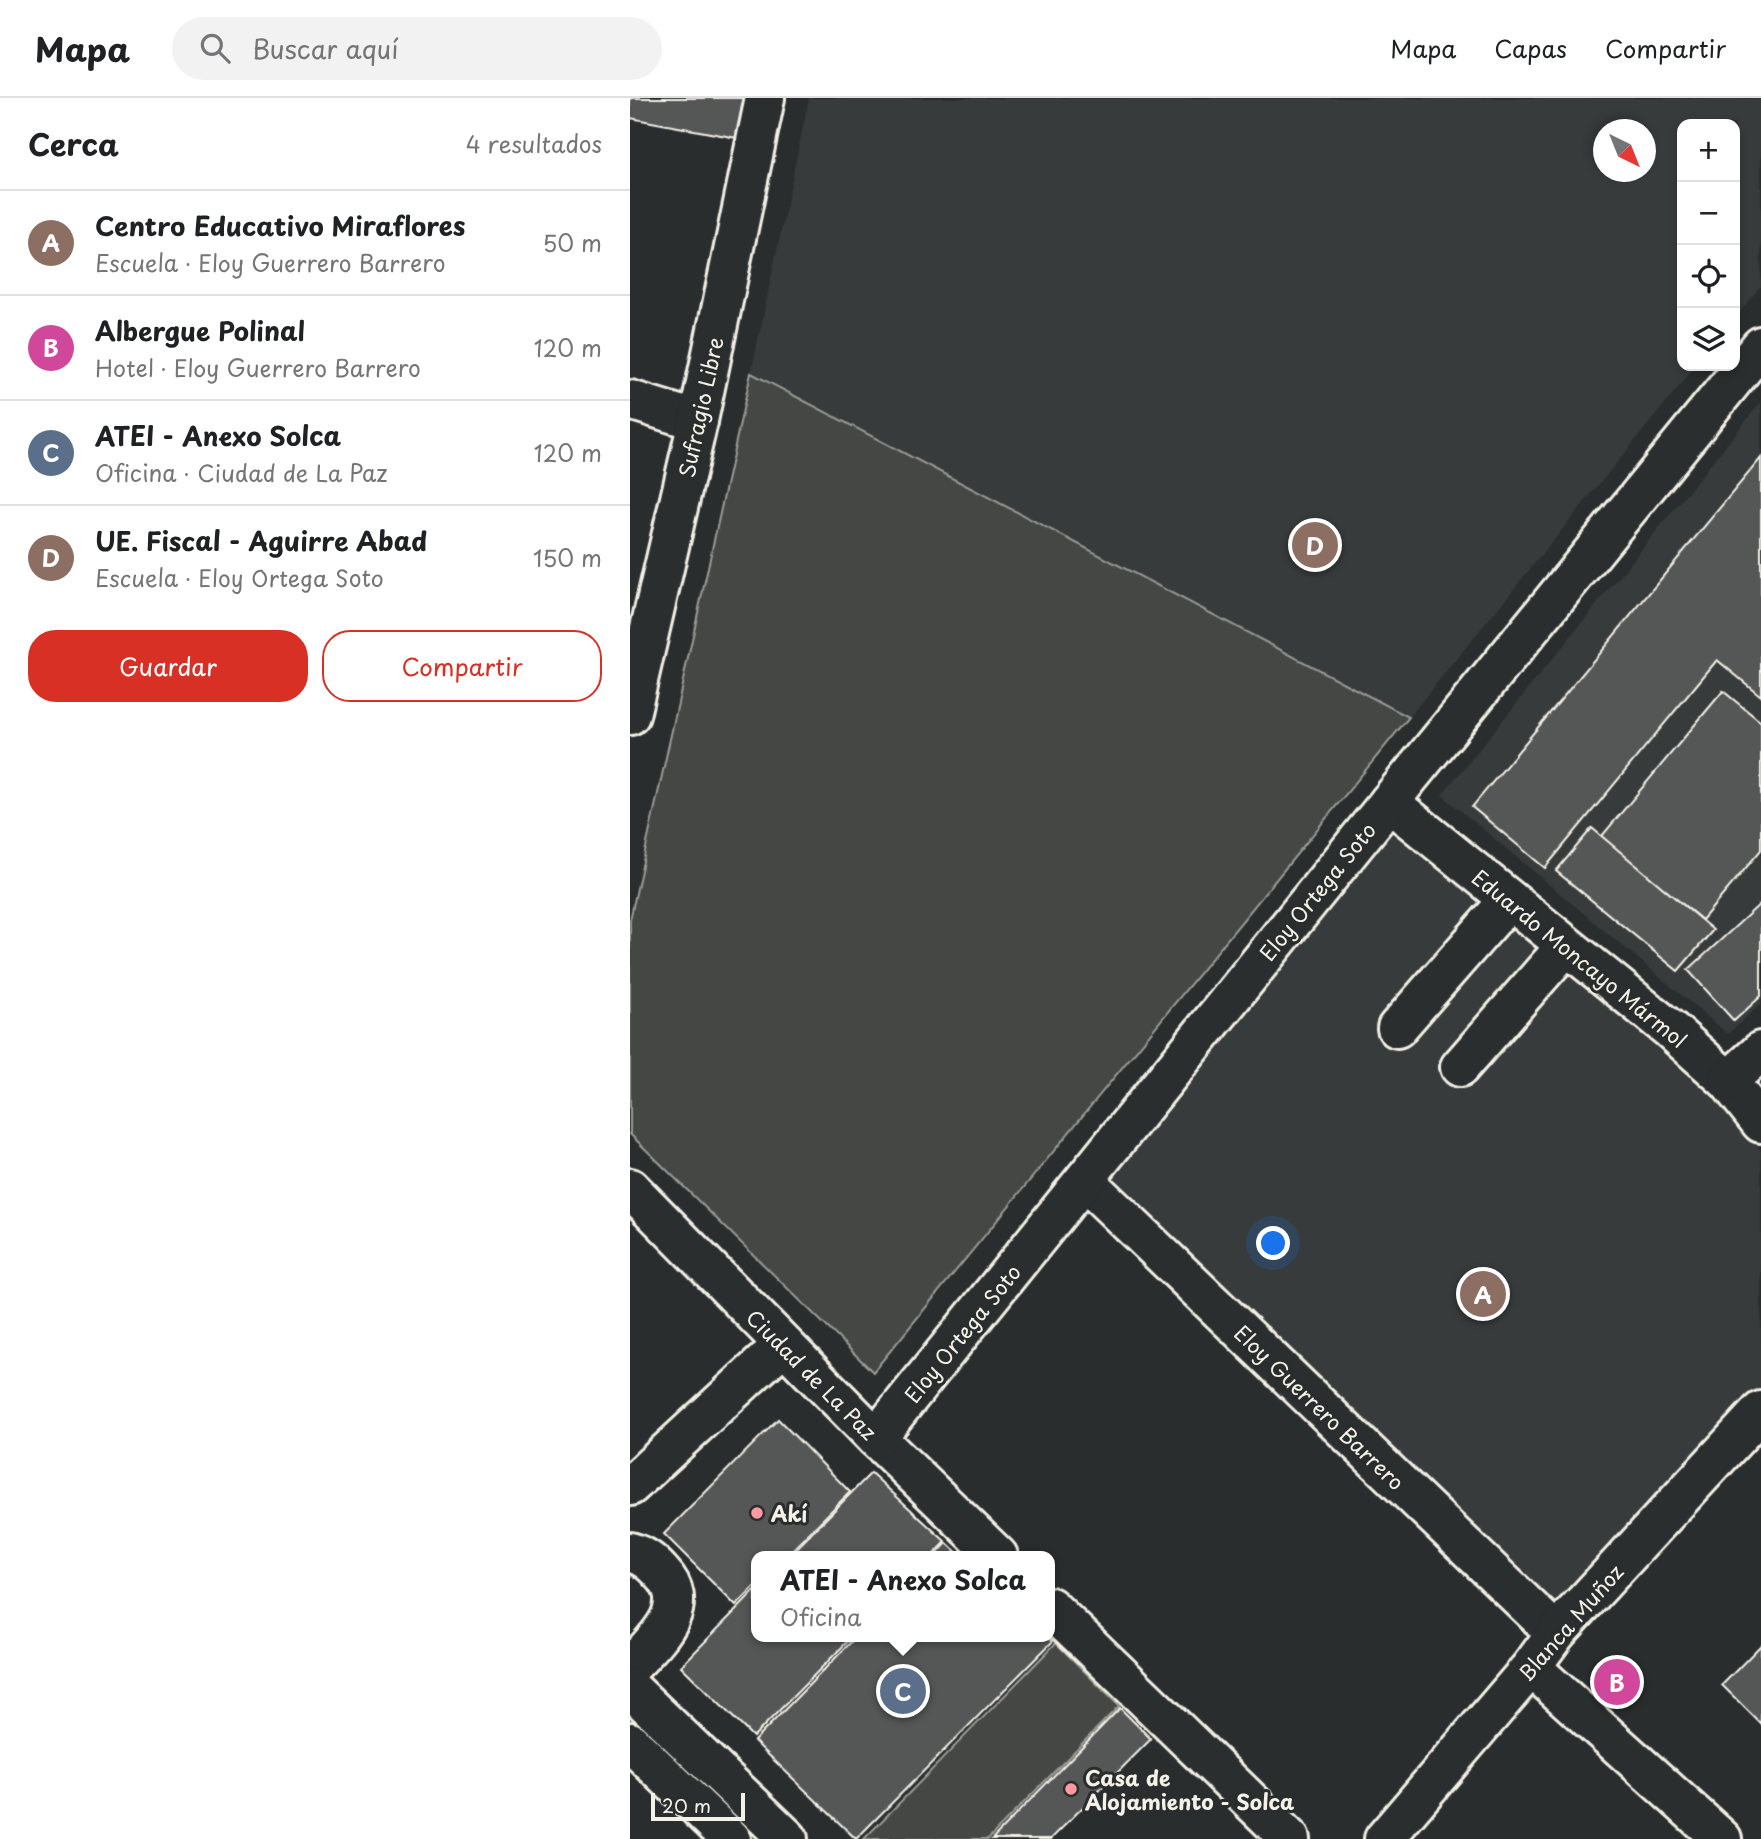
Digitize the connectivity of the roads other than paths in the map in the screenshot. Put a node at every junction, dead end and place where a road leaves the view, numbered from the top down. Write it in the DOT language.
graph roads {
  1 [pos="765,98"];
  2 [pos="1761,346"];
  3 [pos="630,400"];
  4 [pos="698,421"];
  5 [pos="630,716"];
  6 [pos="1388,802"];
  7 [pos="1509,900"];
  8 [pos="1566,946"];
  9 [pos="1397,1028"];
  10 [pos="1761,1051"];
  11 [pos="1460,1068"];
  12 [pos="1728,1081"];
  13 [pos="1761,1124"];
  14 [pos="1085,1181"];
  15 [pos="630,1188"];
  16 [pos="783,1345"];
  17 [pos="1761,1411"];
  18 [pos="876,1438"];
  19 [pos="630,1486"];
  20 [pos="993,1551"];
  21 [pos="630,1552"];
  22 [pos="1055,1612"];
  23 [pos="1556,1633"];
  24 [pos="630,1667"];
  25 [pos="1531,1667"];
  26 [pos="630,1688"];
  27 [pos="630,1742"];
  28 [pos="731,1839"];
  29 [pos="788,1839"];
  30 [pos="1290,1839"];
  31 [pos="1384,1839"];
  32 [pos="1722,1839"];
  1 -- 4 [label="street, Sufragio Libre"];
  2 -- 6 [label="street, Eloy Ortega Soto"];
  3 -- 4 [label="street"];
  4 -- 5 [label="street, Sufragio Libre"];
  6 -- 7 [label="street, Eduardo Moncayo Mármol"];
  6 -- 14 [label="street, Eloy Ortega Soto"];
  7 -- 8 [label="street, Eduardo Moncayo Mármol"];
  7 -- 9 [label="street"];
  8 -- 11 [label="street"];
  8 -- 12 [label="street, Eduardo Moncayo Mármol"];
  10 -- 12 [label="street"];
  12 -- 13 [label="street, Eduardo Moncayo Mármol"];
  14 -- 18 [label="street, Eloy Ortega Soto"];
  14 -- 23 [label="street, Eloy Guerrero Barrero"];
  15 -- 16 [label="street, Ciudad de La Paz"];
  16 -- 18 [label="street, Ciudad de La Paz"];
  16 -- 19 [label="street"];
  17 -- 23 [label="street, Blanca Muñoz"];
  18 -- 20 [label="street, Ciudad de La Paz"];
  21 -- 24 [label="street"];
  22 -- 30 [label="street"];
  23 -- 25 [label="street, Blanca Muñoz"];
  25 -- 31 [label="street, Blanca Muñoz"];
  25 -- 32 [label="street"];
  26 -- 29 [label="street"];
  27 -- 28 [label="street"];
}
